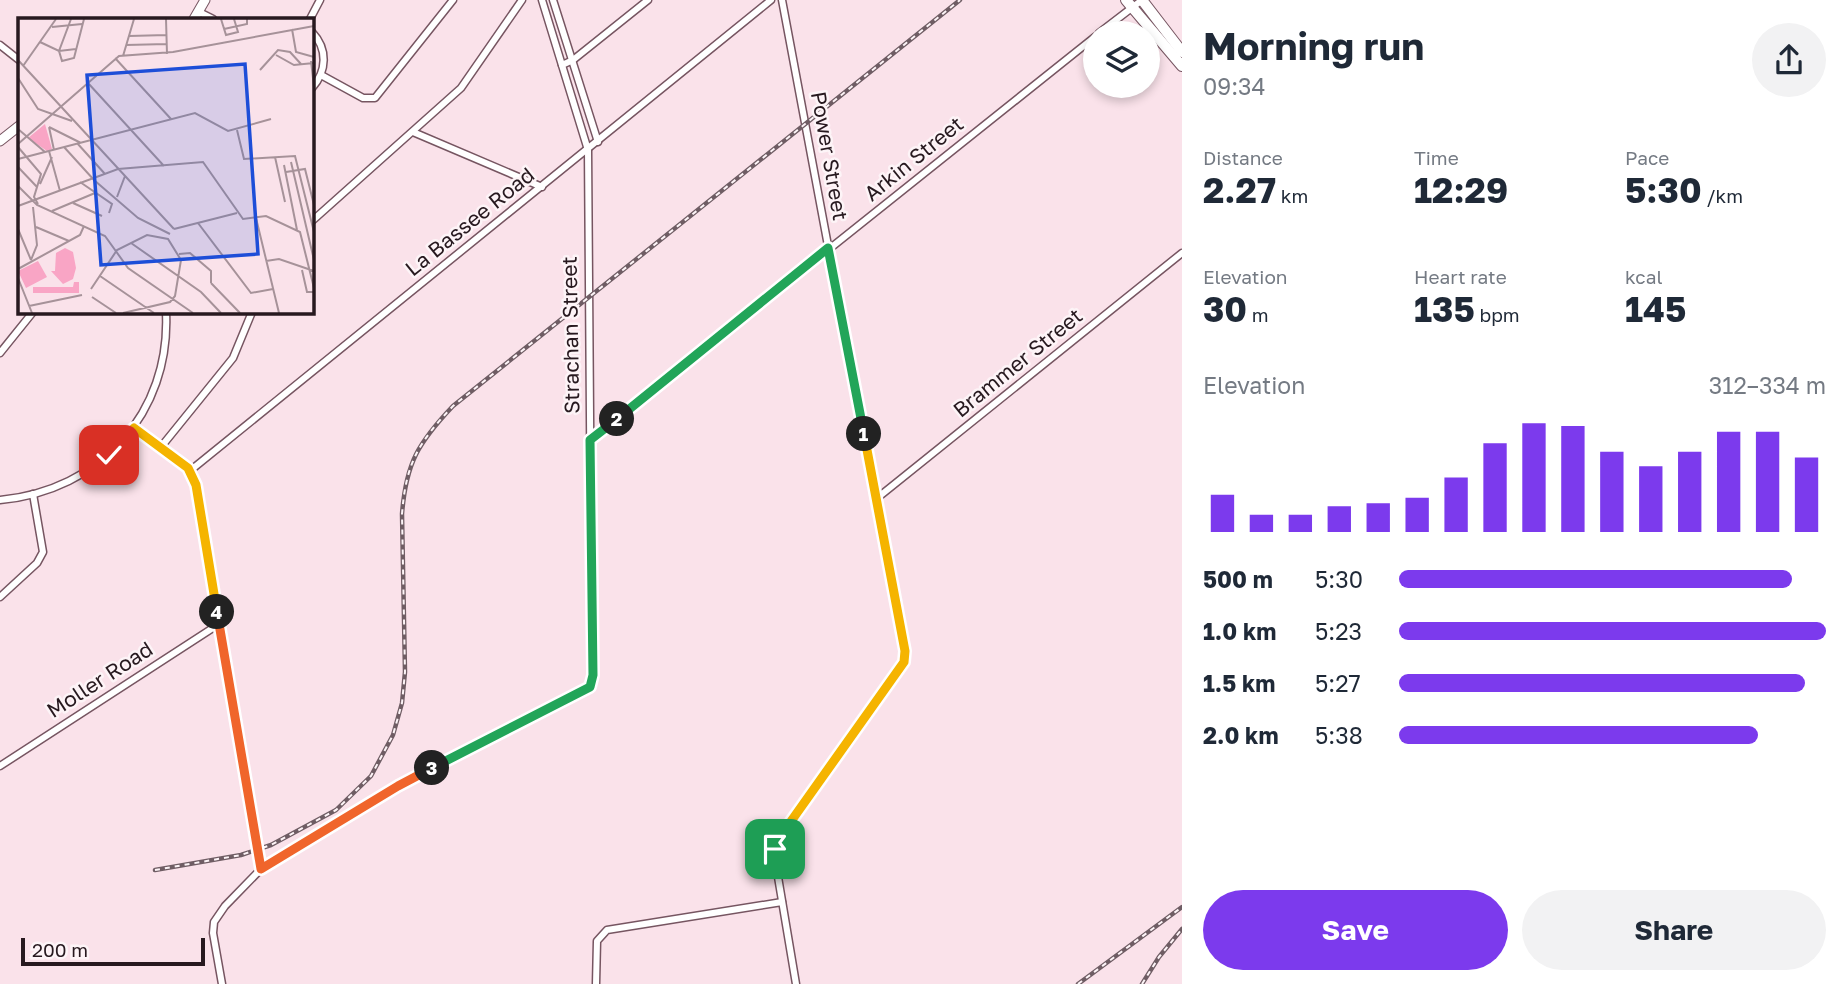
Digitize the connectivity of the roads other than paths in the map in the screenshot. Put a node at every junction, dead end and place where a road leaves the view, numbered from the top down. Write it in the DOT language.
graph roads {
  1 [pos="205,0"];
  2 [pos="320,0"];
  3 [pos="523,0"];
  4 [pos="542,0"];
  5 [pos="553,0"];
  6 [pos="648,0"];
  7 [pos="771,0"];
  8 [pos="782,0"];
  9 [pos="1142,0"];
  10 [pos="451,1"];
  11 [pos="1129,4"];
  12 [pos="197,15"];
  13 [pos="311,18"];
  14 [pos="1111,21"];
  15 [pos="313,33"];
  16 [pos="0,45"];
  17 [pos="1083,46"];
  18 [pos="1181,58"];
  19 [pos="18,59"];
  20 [pos="573,60"];
  21 [pos="562,65"];
  22 [pos="321,75"];
  23 [pos="313,87"];
  24 [pos="18,127"];
  25 [pos="413,132"];
  26 [pos="0,141"];
  27 [pos="598,142"];
  28 [pos="588,150"];
  29 [pos="542,187"];
  30 [pos="313,220"];
  31 [pos="828,248"];
  32 [pos="1182,253"];
  33 [pos="32,313"];
  34 [pos="166,313"];
  35 [pos="252,313"];
  36 [pos="0,353"];
  37 [pos="134,428"];
  38 [pos="590,440"];
  39 [pos="161,447"];
  40 [pos="191,470"];
  41 [pos="33,494"];
  42 [pos="876,499"];
  43 [pos="0,500"];
  44 [pos="0,597"];
  45 [pos="219,624"];
  46 [pos="0,766"];
  47 [pos="261,869"];
  48 [pos="782,902"];
  49 [pos="222,984"];
  50 [pos="596,984"];
  51 [pos="796,984"];
  1 -- 12 [label="main road"];
  2 -- 13 [label="street"];
  3 -- 25 [label="street"];
  4 -- 21 [label="street, Strachan Street"];
  5 -- 20 [label="street"];
  6 -- 20 [label="street"];
  7 -- 27 [label="street, La Bassee Road"];
  8 -- 31 [label="street, Power Street"];
  9 -- 11 [label="street, Arkin Street"];
  9 -- 18 [label="main road"];
  10 -- 22 [label="street"];
  11 -- 14 [label="street, Arkin Street"];
  11 -- 18 [label="main road"];
  15 -- 22 [label="street"];
  16 -- 19 [label="street"];
  17 -- 31 [label="street, Arkin Street"];
  20 -- 21 [label="street"];
  20 -- 27 [label="street"];
  21 -- 28 [label="street, Strachan Street"];
  22 -- 23 [label="street"];
  24 -- 26 [label="main road"];
  25 -- 29 [label="street"];
  25 -- 30 [label="street"];
  27 -- 28 [label="street, La Bassee Road"];
  28 -- 29 [label="street, La Bassee Road"];
  28 -- 38 [label="street, Strachan Street"];
  29 -- 40 [label="street, La Bassee Road"];
  31 -- 38 [label="street, Arkin Street"];
  31 -- 42 [label="street, Power Street"];
  32 -- 42 [label="street, Brammer Street"];
  33 -- 36 [label="street"];
  34 -- 37 [label="street"];
  35 -- 39 [label="street"];
  37 -- 39 [label="street"];
  37 -- 41 [label="street"];
  38 -- 47 [label="street, Strachan Street"];
  39 -- 40 [label="street"];
  40 -- 45 [label="street"];
  41 -- 43 [label="street"];
  41 -- 44 [label="street"];
  42 -- 48 [label="street, Power Street"];
  45 -- 46 [label="street, Moller Road"];
  45 -- 47 [label="street"];
  47 -- 49 [label="street"];
  48 -- 50 [label="street"];
  48 -- 51 [label="street, Power Street"];
}
